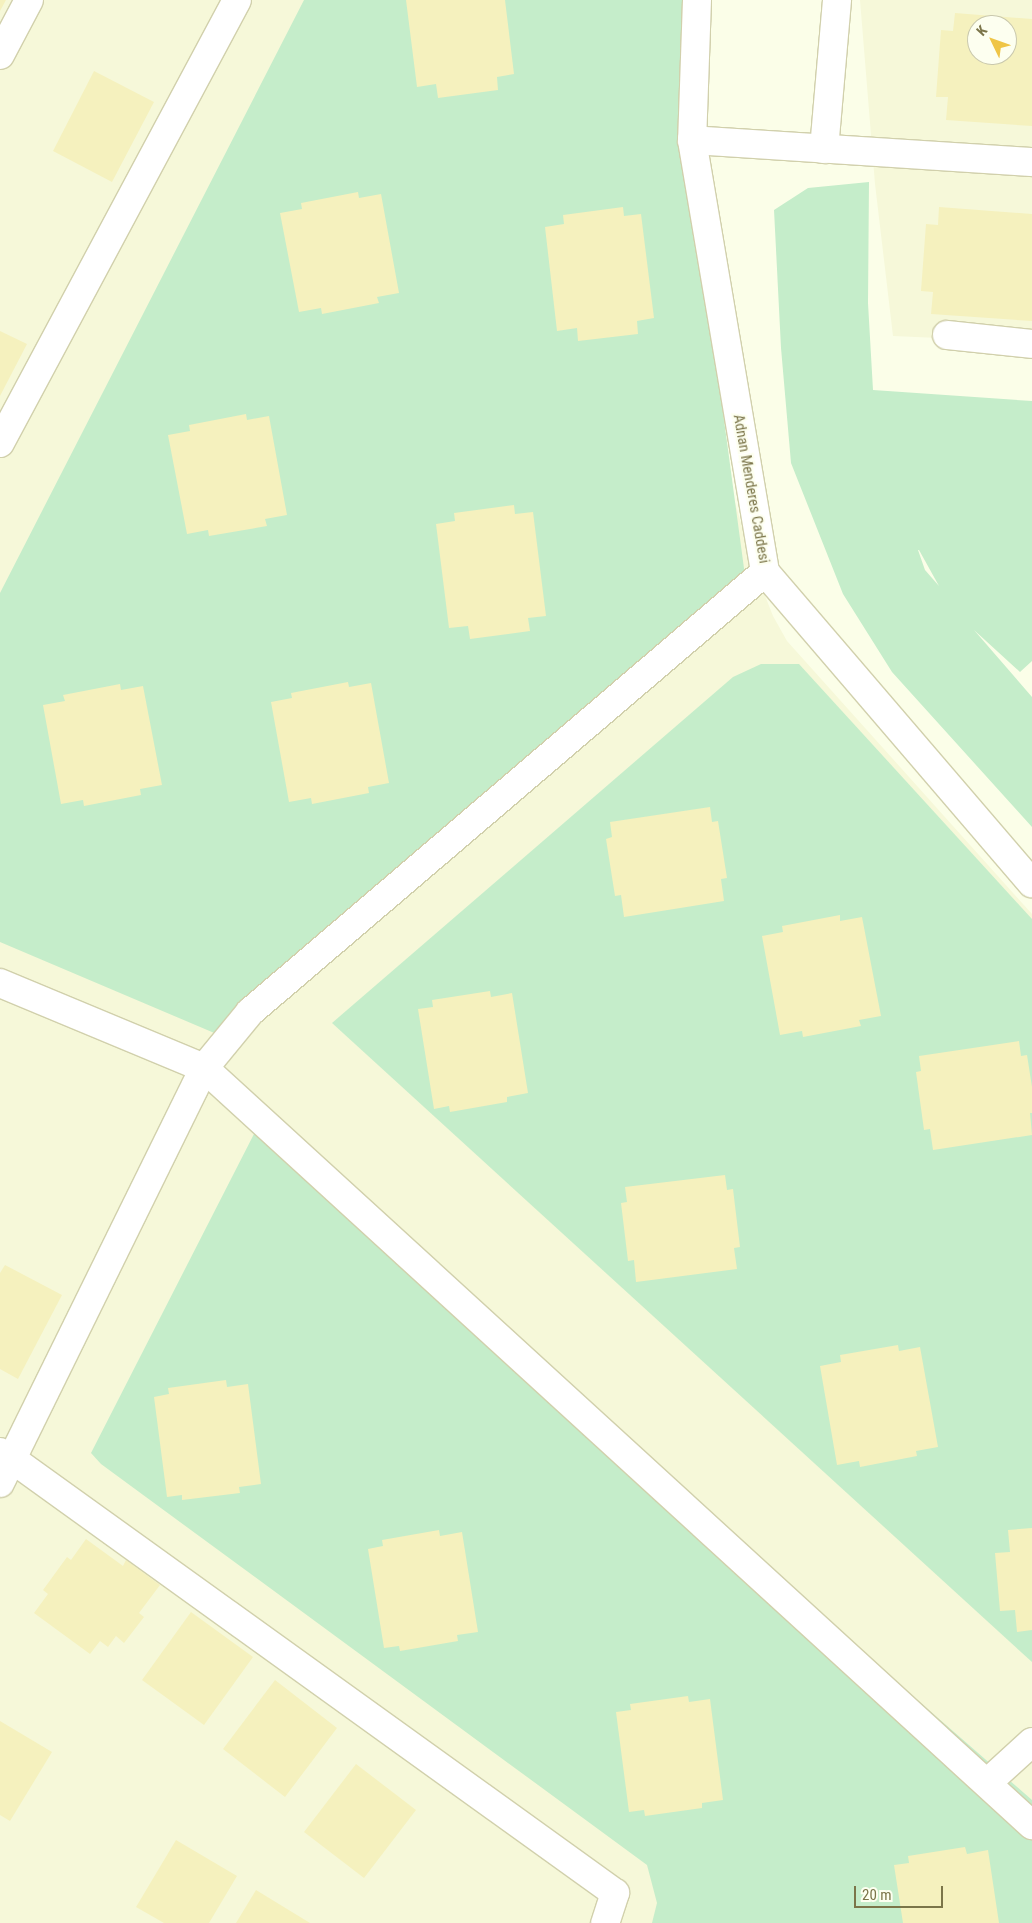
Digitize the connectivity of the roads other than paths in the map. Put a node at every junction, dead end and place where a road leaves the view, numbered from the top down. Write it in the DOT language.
graph roads {
  1 [pos="30,0"];
  2 [pos="237,0"];
  3 [pos="697,0"];
  4 [pos="837,0"];
  5 [pos="0,55"];
  6 [pos="692,140"];
  7 [pos="824,149"];
  8 [pos="1032,162"];
  9 [pos="947,335"];
  10 [pos="1032,344"];
  11 [pos="0,443"];
  12 [pos="765,572"];
  13 [pos="1032,883"];
  14 [pos="0,983"];
  15 [pos="204,1068"];
  16 [pos="4,1465"];
  17 [pos="1032,1742"];
  18 [pos="987,1783"];
  19 [pos="1032,1825"];
  20 [pos="605,1923"];
  1 -- 5 [label="street"];
  2 -- 11 [label="street"];
  3 -- 6 [label="street, Adnan Menderes Caddesi"];
  4 -- 7 [label="street"];
  6 -- 7 [label="street"];
  6 -- 12 [label="street, Adnan Menderes Caddesi"];
  7 -- 8 [label="street"];
  9 -- 10 [label="street"];
  12 -- 13 [label="street, Adnan Menderes Caddesi"];
  12 -- 15 [label="street"];
  14 -- 15 [label="street"];
  15 -- 16 [label="street"];
  15 -- 18 [label="street"];
  16 -- 20 [label="street"];
  17 -- 18 [label="street"];
  18 -- 19 [label="street"];
}
